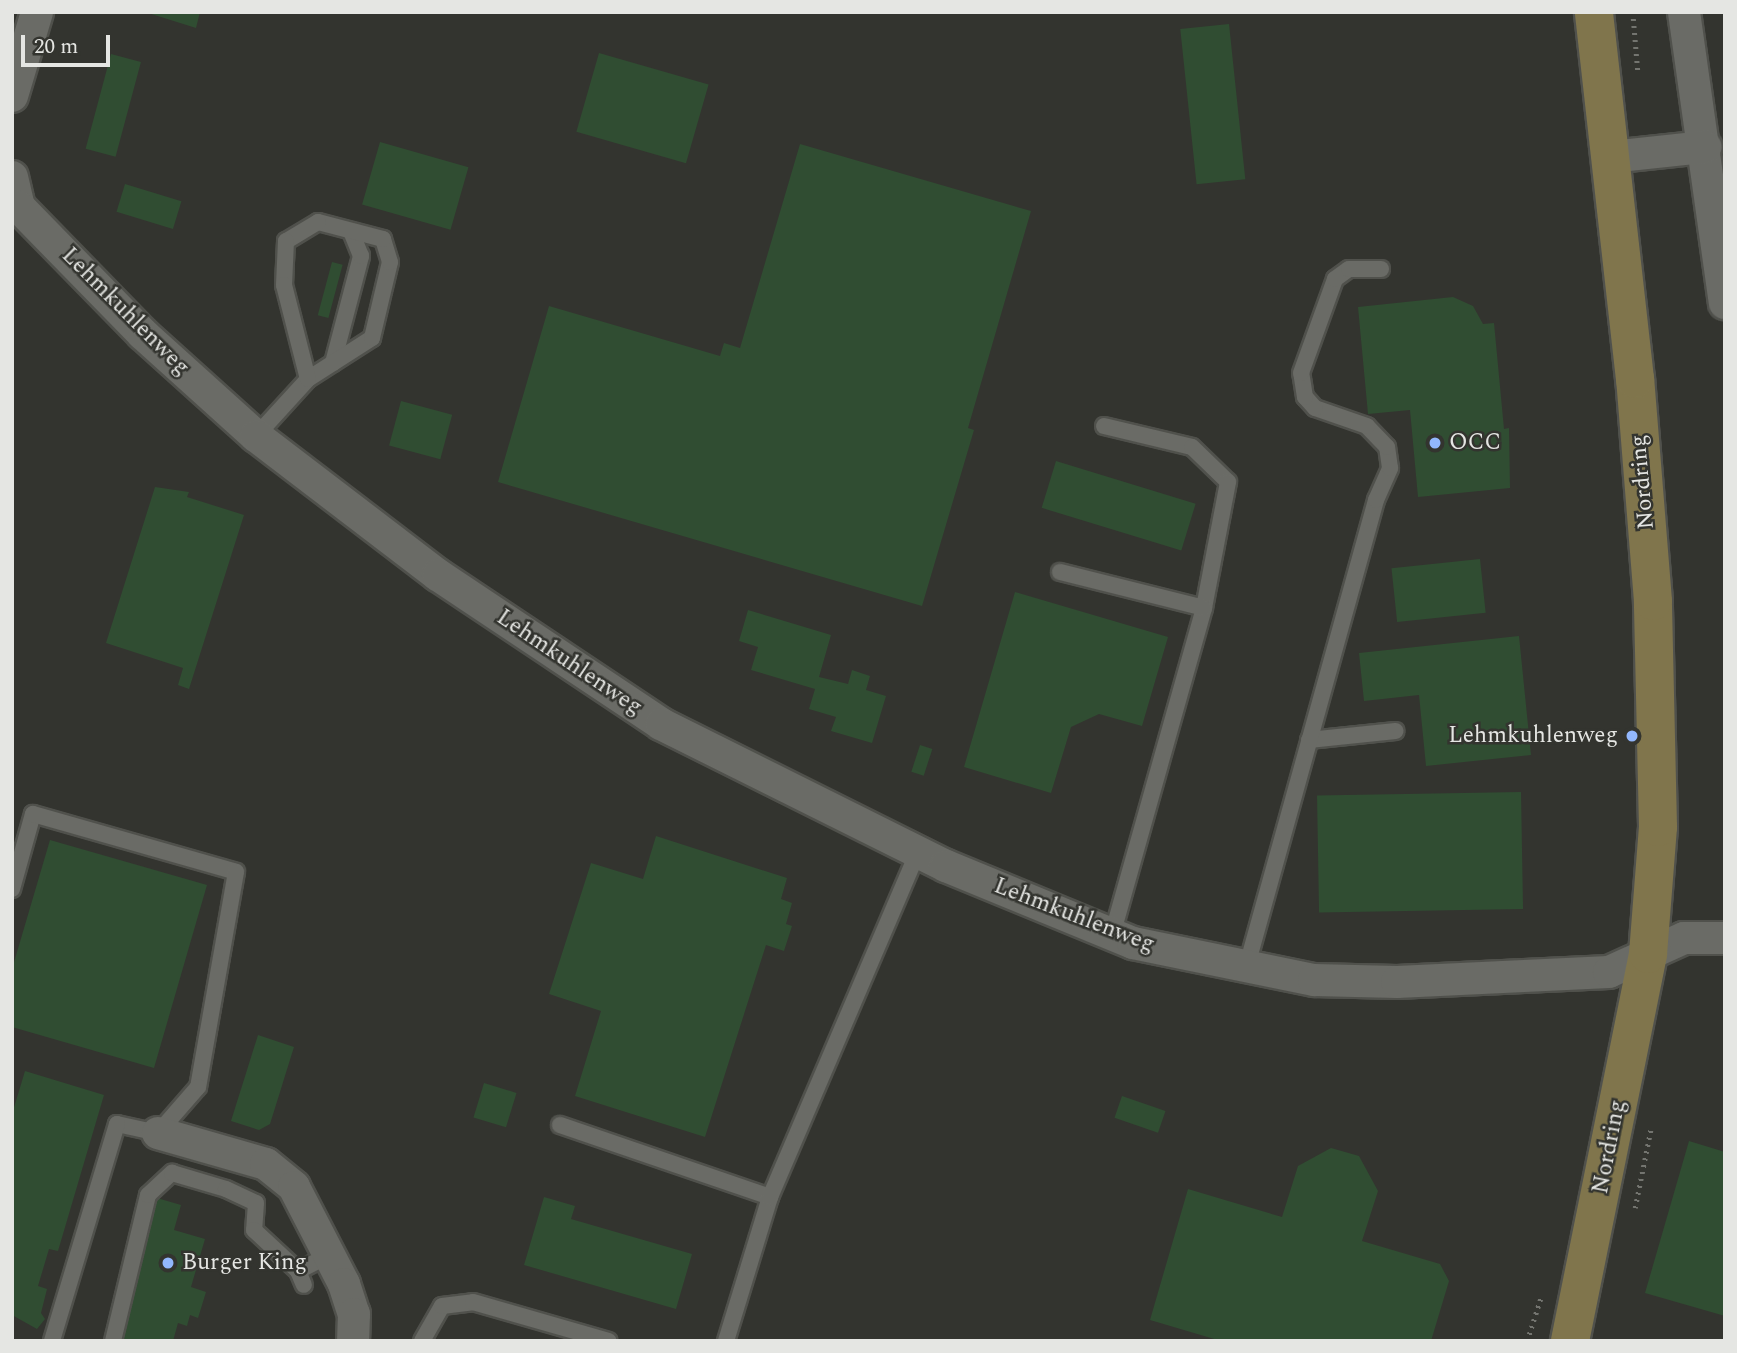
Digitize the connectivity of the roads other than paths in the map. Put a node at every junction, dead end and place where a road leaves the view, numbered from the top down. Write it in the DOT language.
graph roads {
  1 [pos="37,12"];
  2 [pos="1594,12"];
  3 [pos="1685,12"];
  4 [pos="12,96"];
  5 [pos="1705,147"];
  6 [pos="1611,157"];
  7 [pos="12,177"];
  8 [pos="351,231"];
  9 [pos="1381,269"];
  10 [pos="1725,303"];
  11 [pos="333,363"];
  12 [pos="308,379"];
  13 [pos="1104,426"];
  14 [pos="256,436"];
  15 [pos="1060,572"];
  16 [pos="1204,608"];
  17 [pos="1396,731"];
  18 [pos="1309,740"];
  19 [pos="918,852"];
  20 [pos="12,889"];
  21 [pos="1112,935"];
  22 [pos="1725,938"];
  23 [pos="1648,954"];
  24 [pos="1246,969"];
  25 [pos="560,1125"];
  26 [pos="158,1133"];
  27 [pos="770,1197"];
  28 [pos="330,1255"];
  29 [pos="52,1341"];
  30 [pos="113,1341"];
  31 [pos="353,1341"];
  32 [pos="422,1341"];
  33 [pos="609,1341"];
  34 [pos="726,1341"];
  35 [pos="1570,1341"];
  1 -- 4 [label="street"];
  2 -- 6 [label="main road, Nordring"];
  3 -- 5 [label="street"];
  5 -- 6 [label="street"];
  5 -- 10 [label="street"];
  6 -- 23 [label="main road, Nordring"];
  7 -- 14 [label="street, Lehmkuhlenweg"];
  8 -- 11 [label="lane"];
  8 -- 11 [label="lane"];
  8 -- 12 [label="lane"];
  9 -- 18 [label="lane"];
  11 -- 12 [label="lane"];
  12 -- 14 [label="lane"];
  13 -- 16 [label="lane"];
  14 -- 19 [label="street, Lehmkuhlenweg"];
  15 -- 16 [label="lane"];
  16 -- 21 [label="lane"];
  17 -- 18 [label="lane"];
  18 -- 24 [label="lane"];
  19 -- 21 [label="street, Lehmkuhlenweg"];
  19 -- 27 [label="lane"];
  20 -- 26 [label="lane"];
  21 -- 24 [label="street, Lehmkuhlenweg"];
  22 -- 23 [label="street"];
  23 -- 24 [label="street, Lehmkuhlenweg"];
  23 -- 35 [label="main road, Nordring"];
  25 -- 27 [label="lane"];
  26 -- 28 [label="street"];
  26 -- 29 [label="lane"];
  27 -- 34 [label="lane"];
  28 -- 30 [label="lane"];
  28 -- 31 [label="street"];
  32 -- 33 [label="lane"];
}
